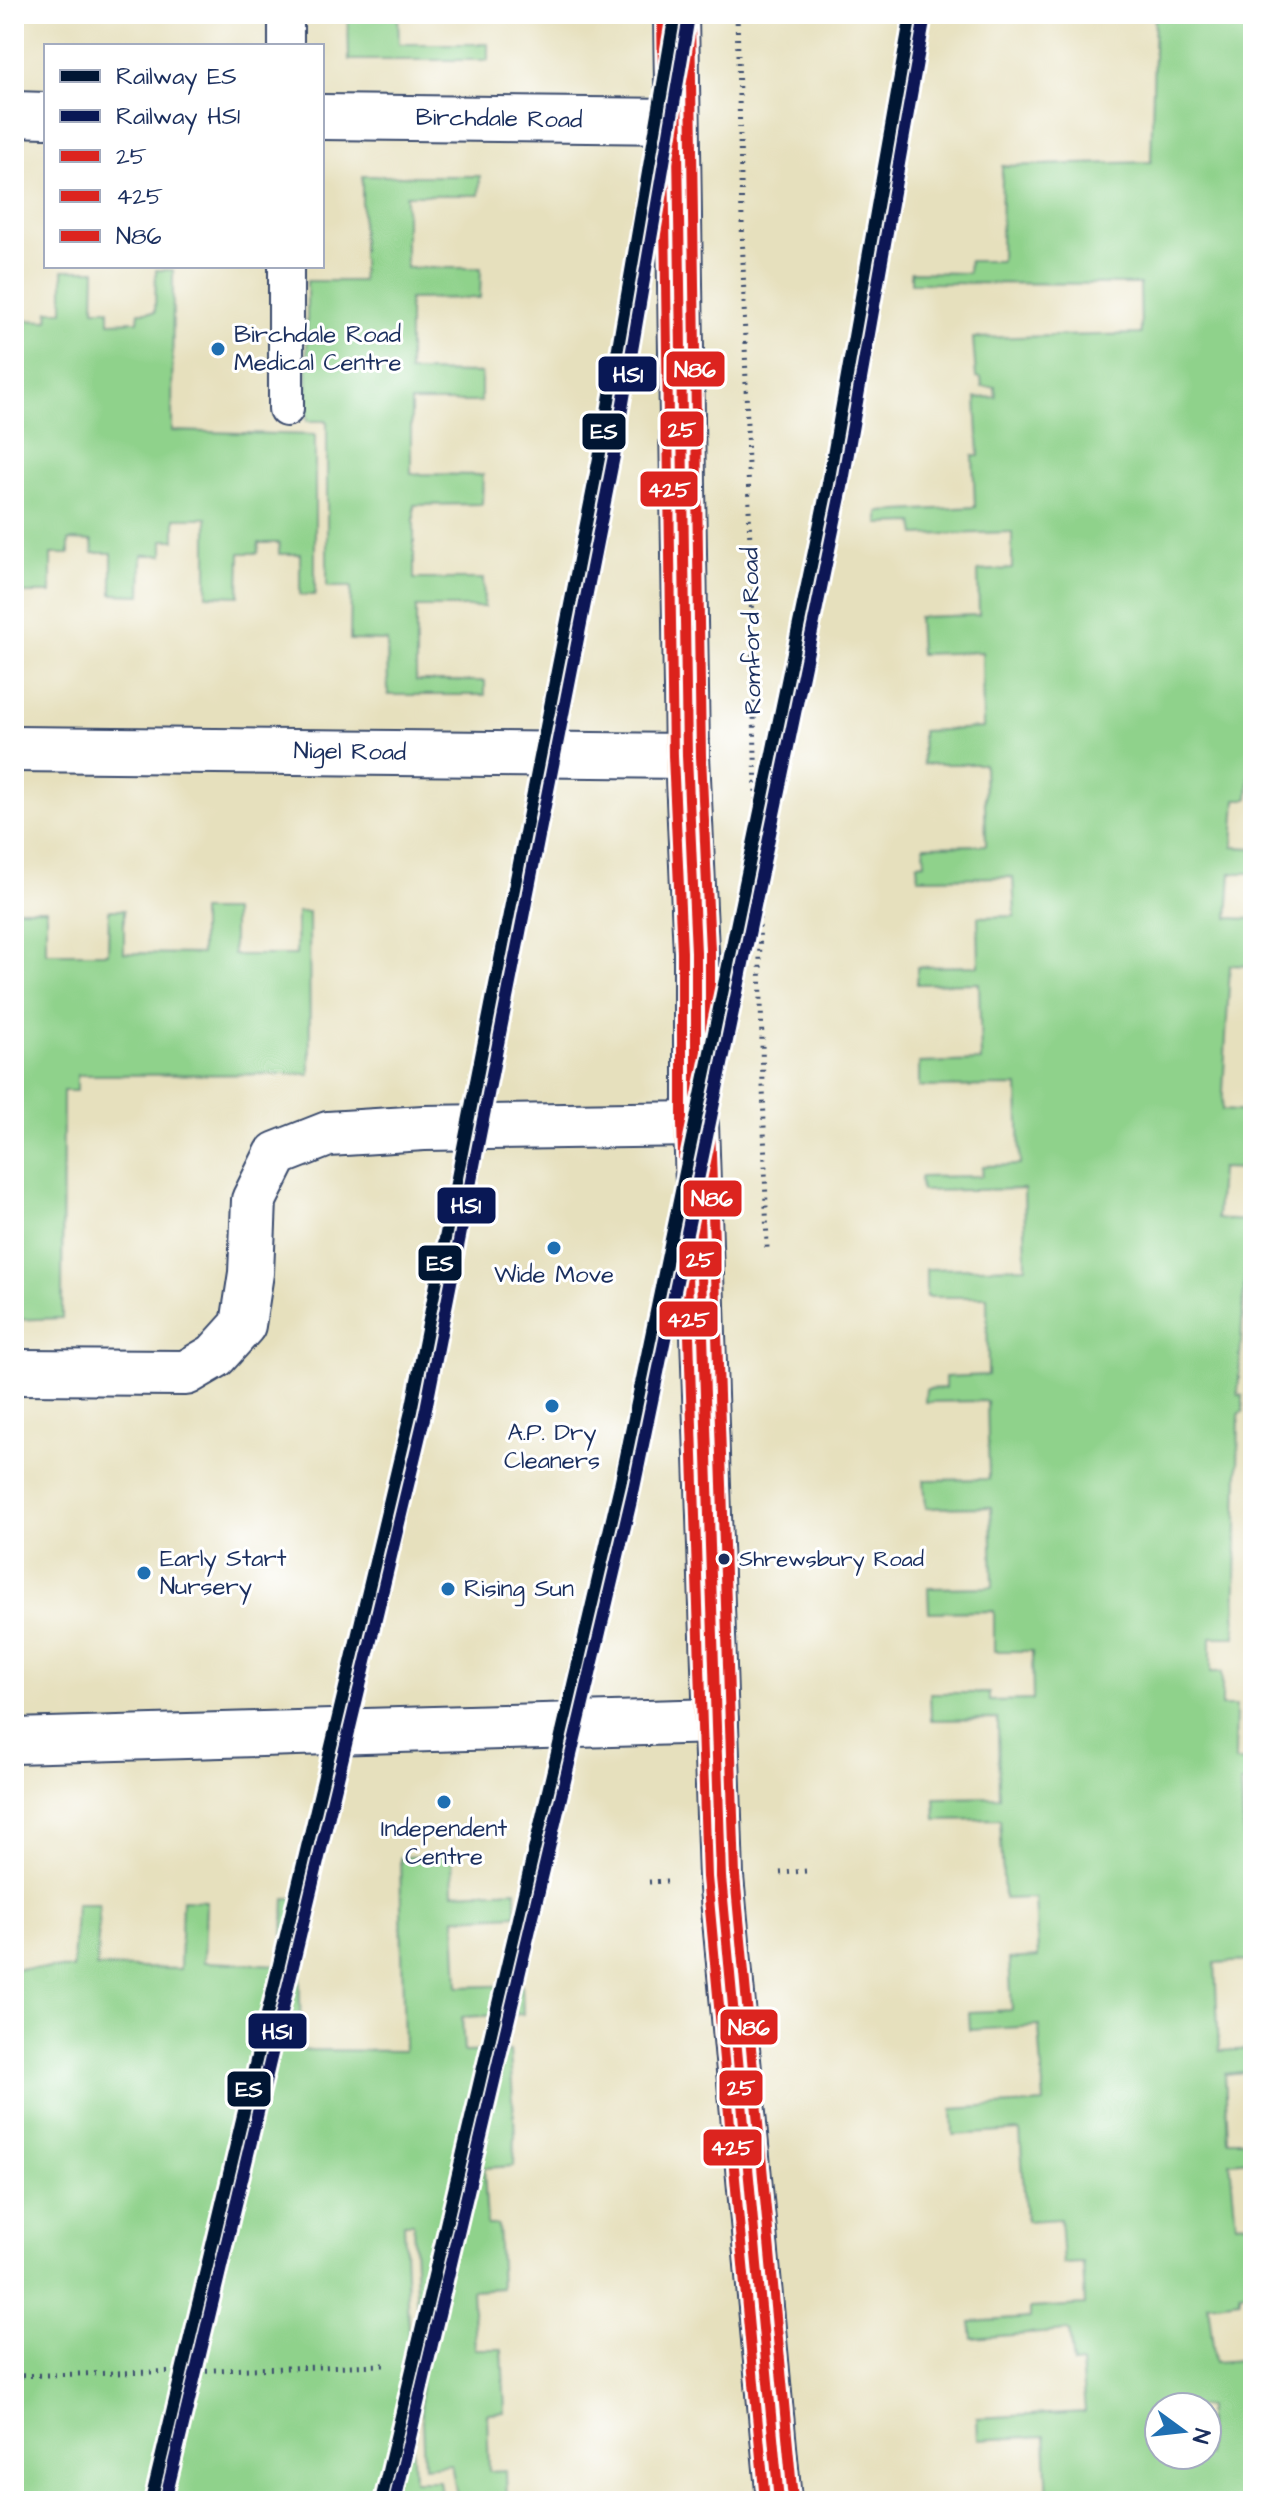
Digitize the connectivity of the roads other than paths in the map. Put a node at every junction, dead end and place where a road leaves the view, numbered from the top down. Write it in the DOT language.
graph roads {
  1 [pos="286,14"];
  2 [pos="676,14"];
  3 [pos="286,44"];
  4 [pos="14,114"];
  5 [pos="44,115"];
  6 [pos="324,117"];
  7 [pos="677,121"];
  8 [pos="286,268"];
  9 [pos="286,409"];
  10 [pos="14,749"];
  11 [pos="687,756"];
  12 [pos="696,1124"];
  13 [pos="14,1372"];
  14 [pos="716,1721"];
  15 [pos="14,1741"];
  16 [pos="779,2501"];
  1 -- 3 [label="lane"];
  2 -- 7 [label="main road"];
  4 -- 5 [label="street"];
  6 -- 7 [label="street, Birchdale Road"];
  7 -- 11 [label="main road"];
  8 -- 9 [label="lane"];
  10 -- 11 [label="street, Nigel Road"];
  11 -- 12 [label="main road"];
  12 -- 13 [label="street"];
  12 -- 14 [label="main road"];
  14 -- 15 [label="street"];
  14 -- 16 [label="main road"];
}
